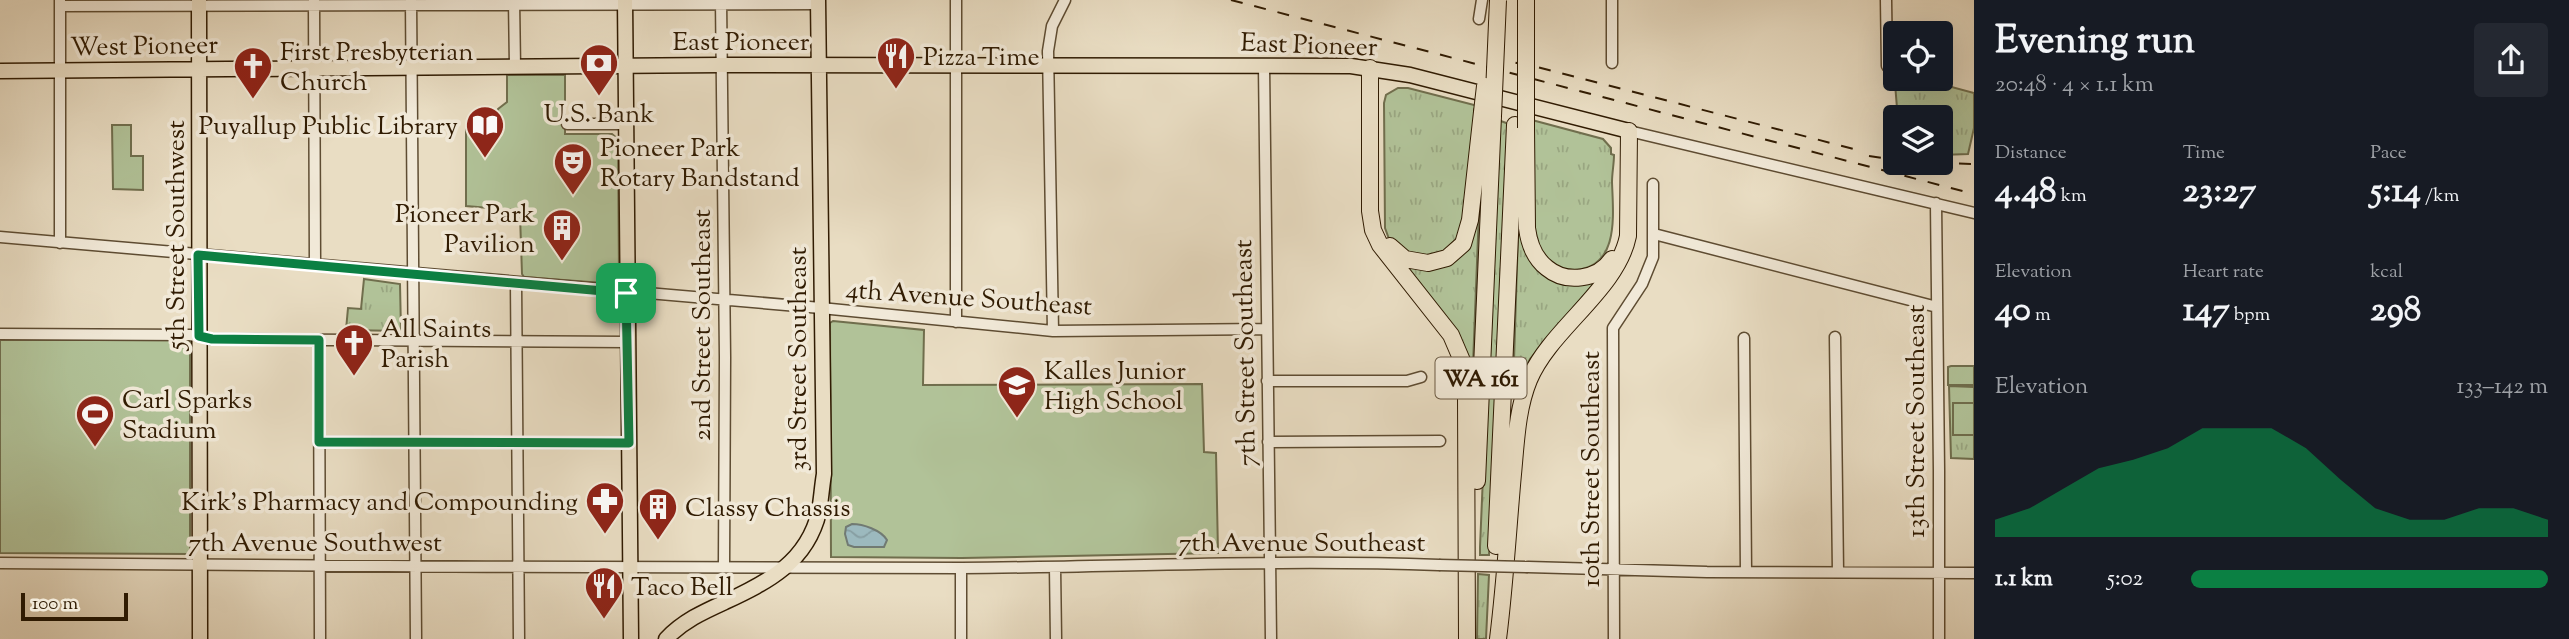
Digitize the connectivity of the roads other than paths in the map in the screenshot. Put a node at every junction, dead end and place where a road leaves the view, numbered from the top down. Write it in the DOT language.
graph roads {
  1 [pos="956,0"];
  2 [pos="1065,0"];
  3 [pos="1482,0"];
  4 [pos="1497,0"];
  5 [pos="1525,0"];
  6 [pos="1612,0"];
  7 [pos="1886,0"];
  8 [pos="625,1"];
  9 [pos="721,1"];
  10 [pos="314,2"];
  11 [pos="411,2"];
  12 [pos="514,2"];
  13 [pos="818,2"];
  14 [pos="60,3"];
  15 [pos="199,3"];
  16 [pos="1479,19"];
  17 [pos="1886,21"];
  18 [pos="1612,63"];
  19 [pos="722,65"];
  20 [pos="819,65"];
  21 [pos="955,65"];
  22 [pos="1048,65"];
  23 [pos="625,66"];
  24 [pos="1264,66"];
  25 [pos="411,67"];
  26 [pos="514,67"];
  27 [pos="314,68"];
  28 [pos="1374,68"];
  29 [pos="199,69"];
  30 [pos="0,71"];
  31 [pos="60,71"];
  32 [pos="1487,114"];
  33 [pos="567,124"];
  34 [pos="626,124"];
  35 [pos="1521,126"];
  36 [pos="1625,130"];
  37 [pos="1653,184"];
  38 [pos="1936,204"];
  39 [pos="1974,214"];
  40 [pos="1654,234"];
  41 [pos="0,237"];
  42 [pos="60,243"];
  43 [pos="198,255"];
  44 [pos="315,265"];
  45 [pos="413,274"];
  46 [pos="516,283"];
  47 [pos="626,293"];
  48 [pos="724,301"];
  49 [pos="1937,307"];
  50 [pos="821,308"];
  51 [pos="956,322"];
  52 [pos="1266,328"];
  53 [pos="1053,331"];
  54 [pos="0,334"];
  55 [pos="199,336"];
  56 [pos="1835,337"];
  57 [pos="1744,338"];
  58 [pos="319,340"];
  59 [pos="413,341"];
  60 [pos="517,341"];
  61 [pos="628,342"];
  62 [pos="1421,377"];
  63 [pos="1267,381"];
  64 [pos="1440,441"];
  65 [pos="319,442"];
  66 [pos="414,442"];
  67 [pos="518,442"];
  68 [pos="1268,442"];
  69 [pos="629,443"];
  70 [pos="0,563"];
  71 [pos="200,563"];
  72 [pos="1270,563"];
  73 [pos="320,565"];
  74 [pos="415,565"];
  75 [pos="519,566"];
  76 [pos="630,567"];
  77 [pos="724,567"];
  78 [pos="1055,567"];
  79 [pos="787,568"];
  80 [pos="961,568"];
  81 [pos="1614,570"];
  82 [pos="1746,572"];
  83 [pos="1838,572"];
  84 [pos="1938,573"];
  85 [pos="1974,573"];
  86 [pos="200,639"];
  87 [pos="320,639"];
  88 [pos="416,639"];
  89 [pos="520,639"];
  90 [pos="631,639"];
  91 [pos="666,639"];
  92 [pos="961,639"];
  93 [pos="1056,639"];
  94 [pos="1271,639"];
  95 [pos="1469,639"];
  96 [pos="1495,639"];
  97 [pos="1614,639"];
  98 [pos="1939,639"];
  1 -- 21 [label="street"];
  2 -- 22 [label="street"];
  3 -- 16 [label="street"];
  4 -- 32 [label="highway, bridge"];
  5 -- 35 [label="highway, WA 161, bridge"];
  6 -- 18 [label="street"];
  7 -- 17 [label="street"];
  8 -- 9 [label="street"];
  8 -- 12 [label="street"];
  8 -- 23 [label="main road"];
  9 -- 13 [label="street"];
  9 -- 19 [label="street, 2nd Street Southeast"];
  10 -- 11 [label="street"];
  10 -- 15 [label="street"];
  10 -- 27 [label="street"];
  11 -- 12 [label="street"];
  11 -- 25 [label="street"];
  12 -- 26 [label="street"];
  13 -- 20 [label="main road, 3rd Street Southeast"];
  14 -- 15 [label="street"];
  14 -- 31 [label="street"];
  15 -- 29 [label="main road, 5th Street Southwest"];
  19 -- 20 [label="main road, East Pioneer"];
  19 -- 23 [label="main road, East Pioneer"];
  19 -- 48 [label="street, 2nd Street Southeast"];
  20 -- 21 [label="main road, East Pioneer"];
  20 -- 50 [label="main road, 3rd Street Southeast"];
  21 -- 22 [label="main road, East Pioneer"];
  21 -- 51 [label="street"];
  22 -- 24 [label="main road, East Pioneer"];
  22 -- 53 [label="street"];
  23 -- 26 [label="main road, West Pioneer"];
  23 -- 34 [label="main road"];
  24 -- 28 [label="main road, East Pioneer"];
  24 -- 52 [label="street, 7th Street Southeast"];
  25 -- 26 [label="main road, West Pioneer"];
  25 -- 27 [label="main road, West Pioneer"];
  25 -- 45 [label="street"];
  27 -- 29 [label="main road, West Pioneer"];
  27 -- 44 [label="street"];
  28 -- 32 [label="highway"];
  28 -- 36 [label="main road, East Pioneer"];
  28 -- 95 [label="highway"];
  29 -- 31 [label="main road, West Pioneer"];
  29 -- 43 [label="main road, 5th Street Southwest"];
  30 -- 31 [label="main road, West Pioneer"];
  31 -- 42 [label="street"];
  32 -- 95 [label="highway, WA 161"];
  33 -- 34 [label="street"];
  34 -- 47 [label="main road"];
  35 -- 36 [label="highway"];
  35 -- 96 [label="highway, WA 161"];
  36 -- 38 [label="street, East Pioneer"];
  36 -- 96 [label="highway"];
  37 -- 40 [label="street, 10th Street Southeast"];
  38 -- 39 [label="street, East Pioneer"];
  38 -- 49 [label="street, 13th Street Southeast"];
  40 -- 49 [label="street"];
  40 -- 81 [label="street, 10th Street Southeast"];
  41 -- 42 [label="street, 4th Avenue Southeast"];
  42 -- 43 [label="street, 4th Avenue Southeast"];
  43 -- 44 [label="street, 4th Avenue Southeast"];
  43 -- 55 [label="main road, 5th Street Southwest"];
  44 -- 45 [label="street, 4th Avenue Southeast"];
  45 -- 46 [label="street, 4th Avenue Southeast"];
  45 -- 59 [label="street"];
  46 -- 47 [label="street, 4th Avenue Southeast"];
  46 -- 60 [label="street"];
  47 -- 48 [label="street, 4th Avenue Southeast"];
  47 -- 61 [label="main road"];
  48 -- 50 [label="street, 4th Avenue Southeast"];
  48 -- 77 [label="street, 2nd Street Southeast"];
  49 -- 84 [label="street, 13th Street Southeast"];
  50 -- 51 [label="street, 4th Avenue Southeast"];
  50 -- 79 [label="main road, 3rd Street Southeast"];
  51 -- 53 [label="street, 4th Avenue Southeast"];
  52 -- 53 [label="street, 4th Avenue Southeast"];
  52 -- 63 [label="street, 7th Street Southeast"];
  54 -- 55 [label="street"];
  55 -- 58 [label="street"];
  55 -- 71 [label="main road, 5th Street Southwest"];
  56 -- 83 [label="street"];
  57 -- 82 [label="street"];
  58 -- 59 [label="street"];
  58 -- 65 [label="street"];
  59 -- 60 [label="street"];
  59 -- 66 [label="street"];
  60 -- 61 [label="street"];
  60 -- 67 [label="street"];
  61 -- 69 [label="main road"];
  62 -- 63 [label="street"];
  63 -- 68 [label="street, 7th Street Southeast"];
  64 -- 68 [label="street"];
  65 -- 66 [label="street"];
  65 -- 73 [label="street"];
  66 -- 67 [label="street"];
  66 -- 74 [label="street"];
  67 -- 69 [label="street"];
  67 -- 75 [label="street"];
  68 -- 72 [label="street, 7th Street Southeast"];
  69 -- 76 [label="main road"];
  70 -- 71 [label="street, 7th Avenue Southwest"];
  71 -- 73 [label="street, 7th Avenue Southwest"];
  71 -- 86 [label="main road, 5th Street Southwest"];
  72 -- 78 [label="street, 7th Avenue Southeast"];
  72 -- 81 [label="street, 7th Avenue Southeast, bridge"];
  72 -- 94 [label="street, 7th Street Southeast"];
  73 -- 74 [label="street, 7th Avenue Southwest"];
  73 -- 87 [label="street"];
  74 -- 75 [label="street, 7th Avenue Southwest"];
  74 -- 88 [label="street"];
  75 -- 76 [label="street, 7th Avenue Southwest"];
  75 -- 89 [label="street"];
  76 -- 77 [label="street, 7th Avenue Southeast"];
  76 -- 90 [label="main road"];
  77 -- 79 [label="street, 7th Avenue Southeast"];
  78 -- 80 [label="street, 7th Avenue Southeast"];
  78 -- 93 [label="street"];
  79 -- 80 [label="street, 7th Avenue Southeast"];
  79 -- 91 [label="main road, 3rd Street Southeast"];
  80 -- 92 [label="street"];
  81 -- 82 [label="street, 7th Avenue Southeast"];
  81 -- 97 [label="street, 10th Street Southeast"];
  82 -- 83 [label="street, 7th Avenue Southeast"];
  83 -- 84 [label="street, 7th Avenue Southeast"];
  84 -- 85 [label="street, 7th Avenue Southeast"];
  84 -- 98 [label="street, 13th Street Southeast"];
}
